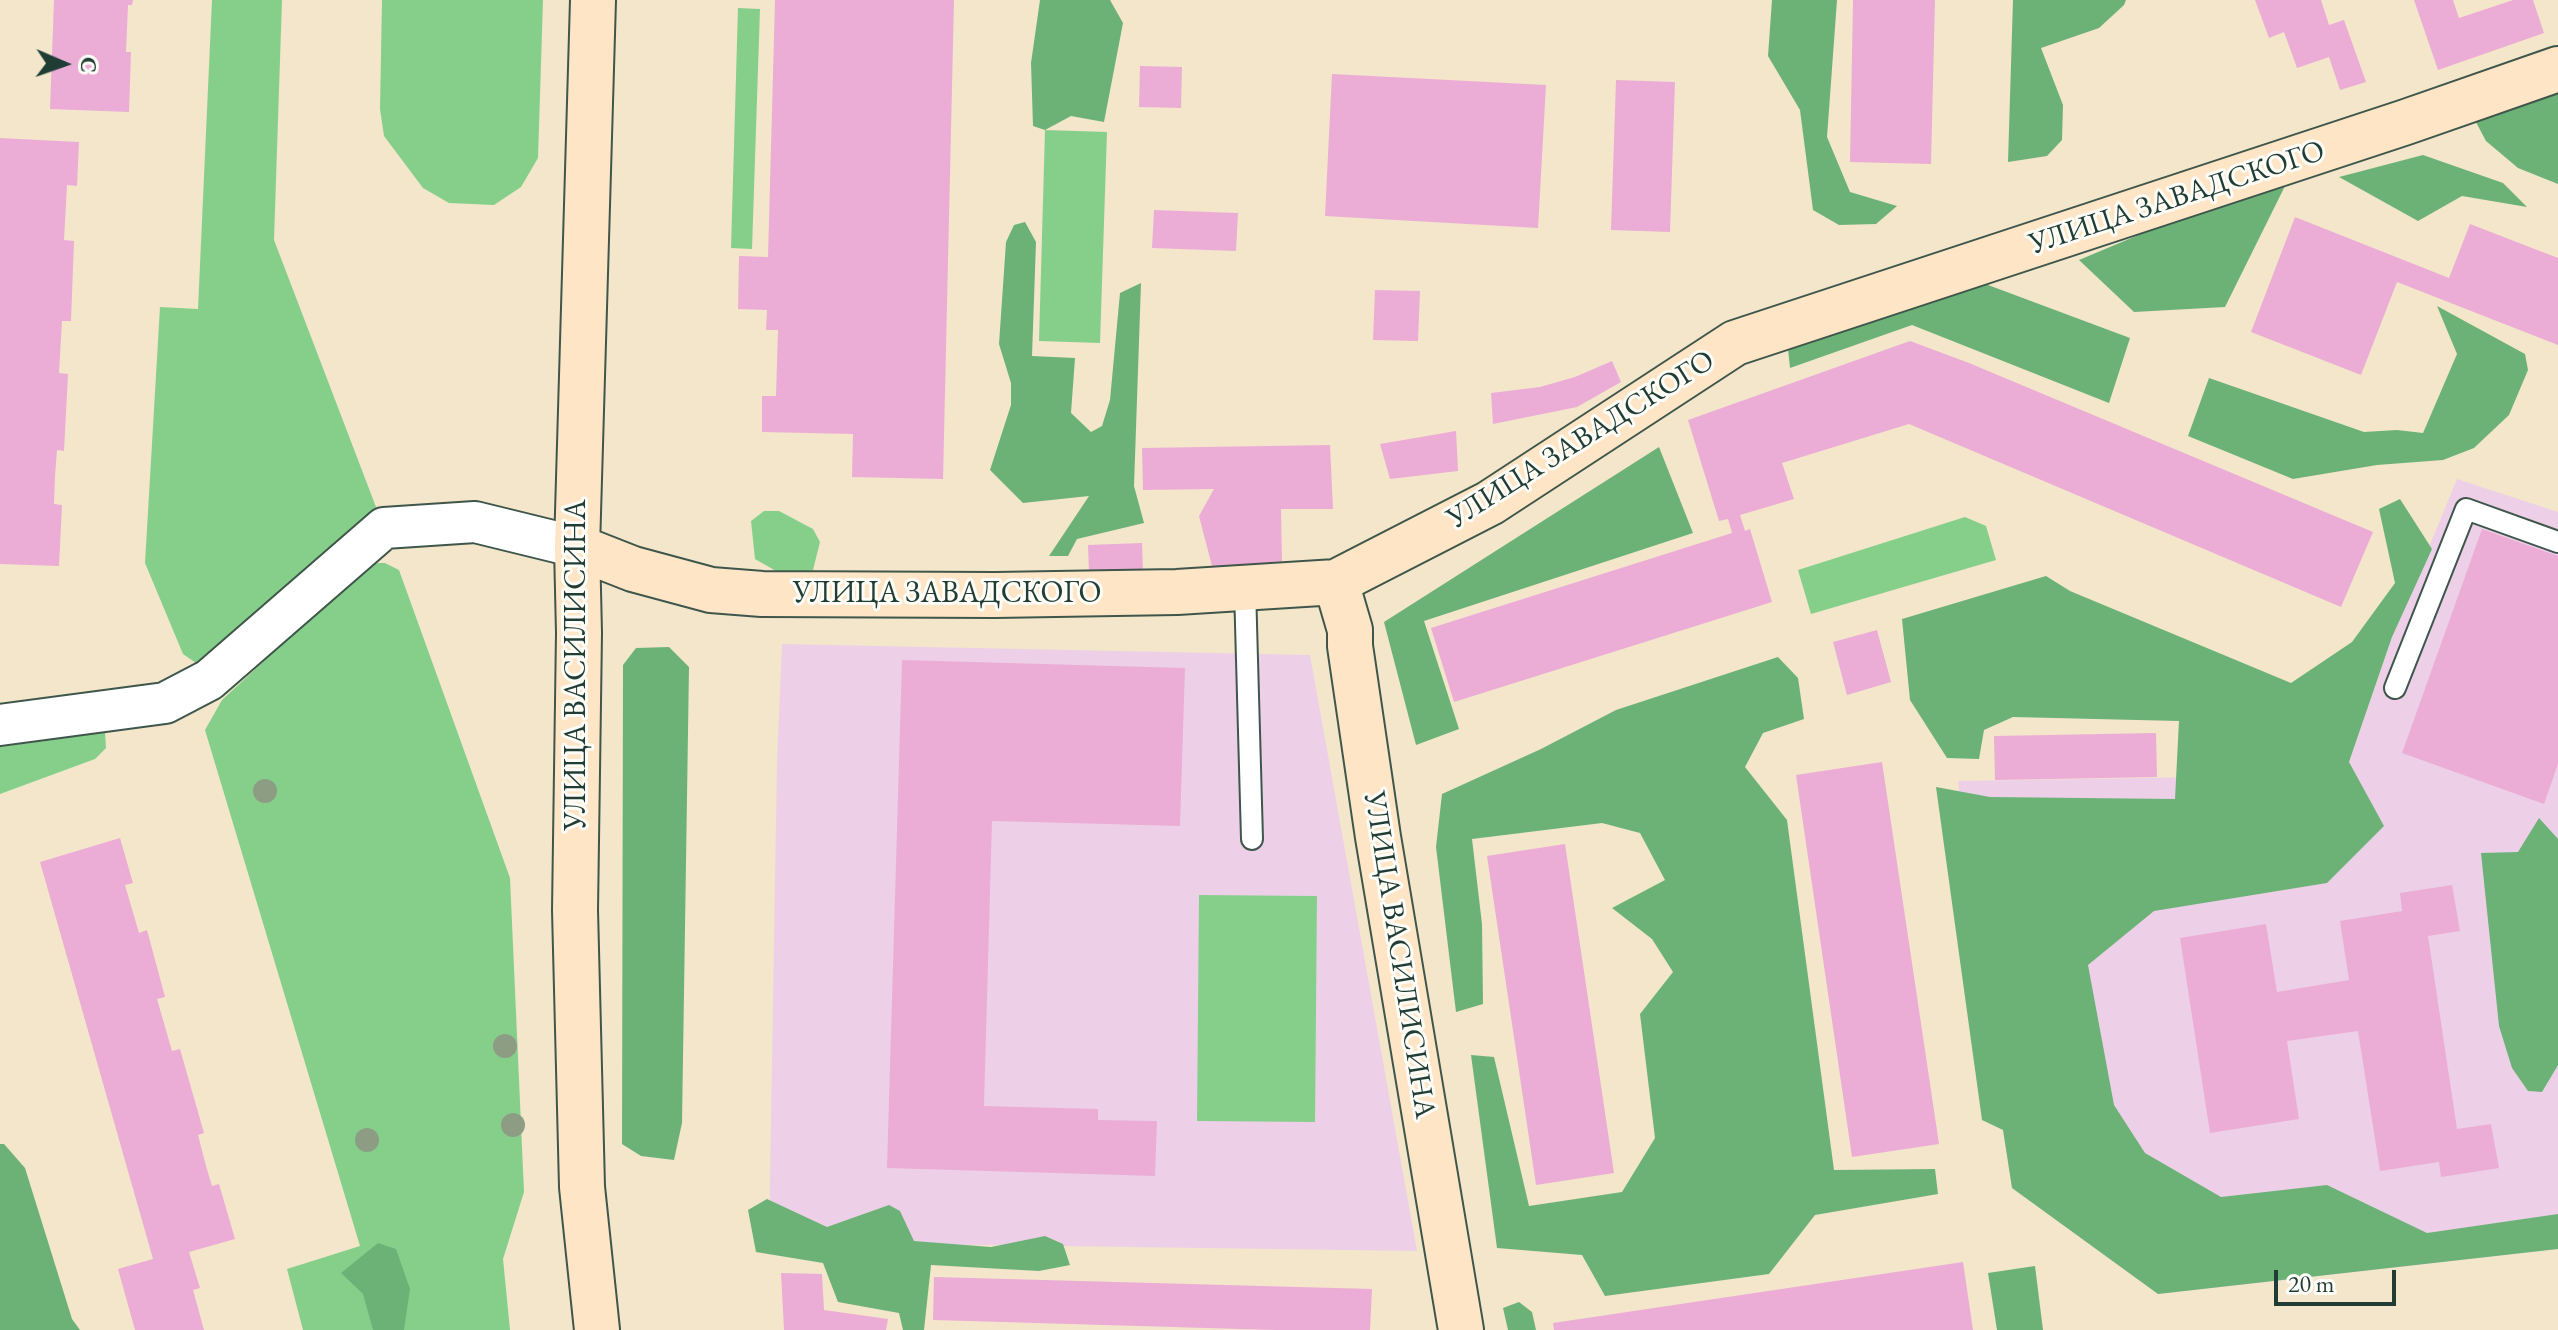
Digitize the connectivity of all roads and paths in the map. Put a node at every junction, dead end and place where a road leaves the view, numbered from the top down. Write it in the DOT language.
graph roads {
  1 [pos="593,0"];
  2 [pos="2558,69"];
  3 [pos="2558,542"];
  4 [pos="577,547"];
  5 [pos="1336,582"];
  6 [pos="1245,588"];
  7 [pos="2395,688"];
  8 [pos="0,725"];
  9 [pos="1252,839"];
  10 [pos="597,1330"];
  11 [pos="1461,1330"];
  1 -- 4 [label="street, УЛИЦА ВАСИЛИСИНА"];
  2 -- 5 [label="street, УЛИЦА ЗАВАДСКОГО"];
  3 -- 7 [label="lane"];
  4 -- 6 [label="street, УЛИЦА ЗАВАДСКОГО"];
  4 -- 8 [label="street"];
  4 -- 10 [label="street, УЛИЦА ВАСИЛИСИНА"];
  5 -- 6 [label="street, УЛИЦА ЗАВАДСКОГО"];
  5 -- 11 [label="street, УЛИЦА ВАСИЛИСИНА"];
  6 -- 9 [label="lane"];
}
